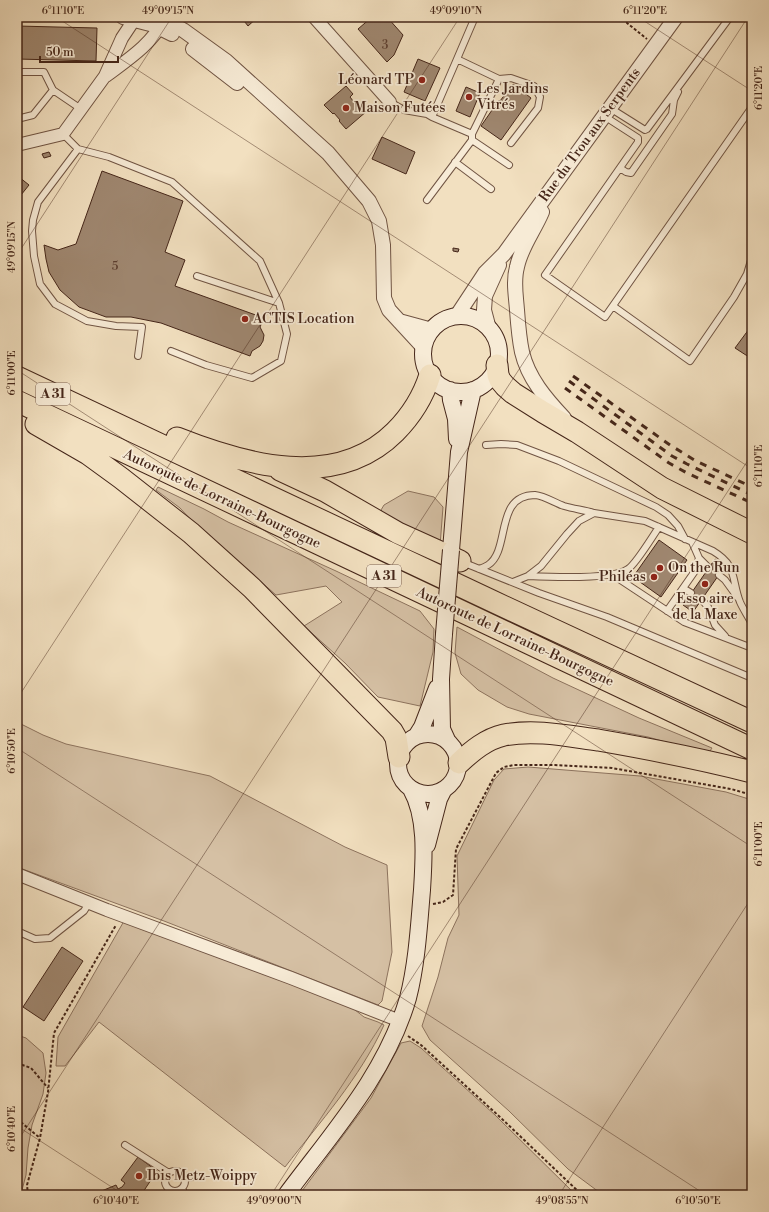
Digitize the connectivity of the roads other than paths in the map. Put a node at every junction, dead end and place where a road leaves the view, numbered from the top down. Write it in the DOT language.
graph roads {
  1 [pos="314,17"];
  2 [pos="476,17"];
  3 [pos="676,17"];
  4 [pos="730,17"];
  5 [pos="131,18"];
  6 [pos="162,20"];
  7 [pos="457,59"];
  8 [pos="17,72"];
  9 [pos="105,76"];
  10 [pos="499,79"];
  11 [pos="683,81"];
  12 [pos="53,90"];
  13 [pos="390,102"];
  14 [pos="752,107"];
  15 [pos="81,109"];
  16 [pos="607,112"];
  17 [pos="432,117"];
  18 [pos="17,119"];
  19 [pos="63,134"];
  20 [pos="472,137"];
  21 [pos="510,143"];
  22 [pos="17,145"];
  23 [pos="78,149"];
  24 [pos="455,162"];
  25 [pos="509,165"];
  26 [pos="620,168"];
  27 [pos="552,188"];
  28 [pos="491,189"];
  29 [pos="427,200"];
  30 [pos="504,254"];
  31 [pos="752,257"];
  32 [pos="197,276"];
  33 [pos="279,303"];
  34 [pos="612,306"];
  35 [pos="456,317"];
  36 [pos="399,321"];
  37 [pos="489,329"];
  38 [pos="432,330"];
  39 [pos="424,348"];
  40 [pos="171,351"];
  41 [pos="138,356"];
  42 [pos="497,365"];
  43 [pos="430,375"];
  44 [pos="17,377"];
  45 [pos="450,390"];
  46 [pos="473,390"];
  47 [pos="17,402"];
  48 [pos="88,410"];
  49 [pos="17,413"];
  50 [pos="577,432"];
  51 [pos="486,445"];
  52 [pos="459,452"];
  53 [pos="269,466"];
  54 [pos="594,513"];
  55 [pos="659,528"];
  56 [pos="752,533"];
  57 [pos="685,539"];
  58 [pos="692,542"];
  59 [pos="455,556"];
  60 [pos="699,558"];
  61 [pos="709,568"];
  62 [pos="479,569"];
  63 [pos="609,574"];
  64 [pos="719,575"];
  65 [pos="528,576"];
  66 [pos="513,582"];
  67 [pos="684,588"];
  68 [pos="691,593"];
  69 [pos="702,600"];
  70 [pos="740,601"];
  71 [pos="667,611"];
  72 [pos="752,624"];
  73 [pos="726,638"];
  74 [pos="752,648"];
  75 [pos="752,678"];
  76 [pos="441,679"];
  77 [pos="752,722"];
  78 [pos="417,735"];
  79 [pos="447,740"];
  80 [pos="752,749"];
  81 [pos="399,757"];
  82 [pos="458,763"];
  83 [pos="752,772"];
  84 [pos="411,789"];
  85 [pos="444,790"];
  86 [pos="424,856"];
  87 [pos="17,874"];
  88 [pos="89,903"];
  89 [pos="17,931"];
  90 [pos="398,1025"];
  91 [pos="125,1145"];
  92 [pos="169,1173"];
  93 [pos="201,1176"];
  94 [pos="184,1178"];
  95 [pos="182,1188"];
  96 [pos="185,1195"];
  97 [pos="286,1195"];
  1 -- 13 [label="street"];
  2 -- 7 [label="lane"];
  3 -- 16 [label="street, Rue du Trou aux Serpents"];
  4 -- 11 [label="lane"];
  5 -- 6 [label="street"];
  5 -- 9 [label="street"];
  6 -- 9 [label="street"];
  6 -- 36 [label="street"];
  7 -- 10 [label="lane"];
  7 -- 17 [label="lane"];
  8 -- 12 [label="lane"];
  9 -- 15 [label="street"];
  10 -- 20 [label="lane"];
  10 -- 21 [label="lane"];
  11 -- 16 [label="lane"];
  11 -- 26 [label="lane"];
  12 -- 15 [label="lane"];
  12 -- 18 [label="lane"];
  13 -- 17 [label="lane"];
  14 -- 34 [label="lane"];
  15 -- 19 [label="street"];
  16 -- 26 [label="lane"];
  16 -- 27 [label="street, Rue du Trou aux Serpents"];
  17 -- 20 [label="lane"];
  19 -- 22 [label="street"];
  19 -- 23 [label="lane"];
  20 -- 24 [label="lane"];
  20 -- 25 [label="lane"];
  23 -- 33 [label="lane"];
  23 -- 41 [label="lane"];
  24 -- 28 [label="lane"];
  24 -- 29 [label="lane"];
  26 -- 34 [label="lane"];
  27 -- 30 [label="street, Rue du Trou aux Serpents"];
  27 -- 50 [label="street"];
  30 -- 35 [label="street, Rue du Trou aux Serpents"];
  30 -- 37 [label="street, Rue du Trou aux Serpents"];
  31 -- 34 [label="lane"];
  32 -- 33 [label="lane"];
  33 -- 40 [label="lane"];
  35 -- 37 [label="main road"];
  35 -- 38 [label="main road"];
  36 -- 38 [label="street"];
  36 -- 39 [label="street"];
  37 -- 42 [label="main road"];
  38 -- 39 [label="main road"];
  39 -- 43 [label="main road"];
  42 -- 46 [label="main road"];
  42 -- 50 [label="highway"];
  43 -- 45 [label="main road"];
  43 -- 53 [label="highway"];
  44 -- 48 [label="highway, Autoroute de Lorraine-Bourgogne / A 31"];
  45 -- 46 [label="main road"];
  45 -- 52 [label="main road"];
  46 -- 52 [label="main road"];
  47 -- 80 [label="highway, Autoroute de Lorraine-Bourgogne / A 31"];
  48 -- 53 [label="highway"];
  48 -- 77 [label="highway, Autoroute de Lorraine-Bourgogne / A 31"];
  49 -- 81 [label="highway"];
  50 -- 56 [label="highway"];
  51 -- 57 [label="lane"];
  52 -- 59 [label="main road"];
  53 -- 59 [label="highway"];
  54 -- 55 [label="lane"];
  54 -- 62 [label="lane"];
  54 -- 65 [label="lane"];
  55 -- 57 [label="lane"];
  55 -- 63 [label="lane"];
  57 -- 58 [label="lane"];
  58 -- 60 [label="lane"];
  58 -- 70 [label="lane"];
  59 -- 62 [label="lane"];
  59 -- 76 [label="main road, bridge"];
  60 -- 61 [label="lane"];
  60 -- 67 [label="lane"];
  62 -- 66 [label="lane"];
  63 -- 65 [label="lane"];
  63 -- 71 [label="lane"];
  64 -- 70 [label="lane"];
  65 -- 66 [label="lane"];
  66 -- 75 [label="lane"];
  67 -- 68 [label="lane"];
  67 -- 71 [label="lane"];
  69 -- 73 [label="lane"];
  70 -- 72 [label="lane"];
  71 -- 73 [label="lane"];
  73 -- 74 [label="lane"];
  76 -- 78 [label="main road"];
  76 -- 79 [label="main road"];
  78 -- 79 [label="main road"];
  78 -- 81 [label="main road"];
  79 -- 82 [label="main road"];
  81 -- 84 [label="main road"];
  82 -- 83 [label="highway"];
  82 -- 85 [label="main road"];
  84 -- 85 [label="main road"];
  84 -- 86 [label="main road"];
  85 -- 86 [label="main road"];
  86 -- 90 [label="main road"];
  87 -- 88 [label="street"];
  88 -- 89 [label="lane"];
  88 -- 90 [label="street"];
  90 -- 97 [label="main road"];
  91 -- 92 [label="lane"];
  92 -- 94 [label="lane"];
  92 -- 95 [label="lane"];
  93 -- 94 [label="lane"];
  94 -- 95 [label="lane"];
  95 -- 96 [label="lane"];
}
